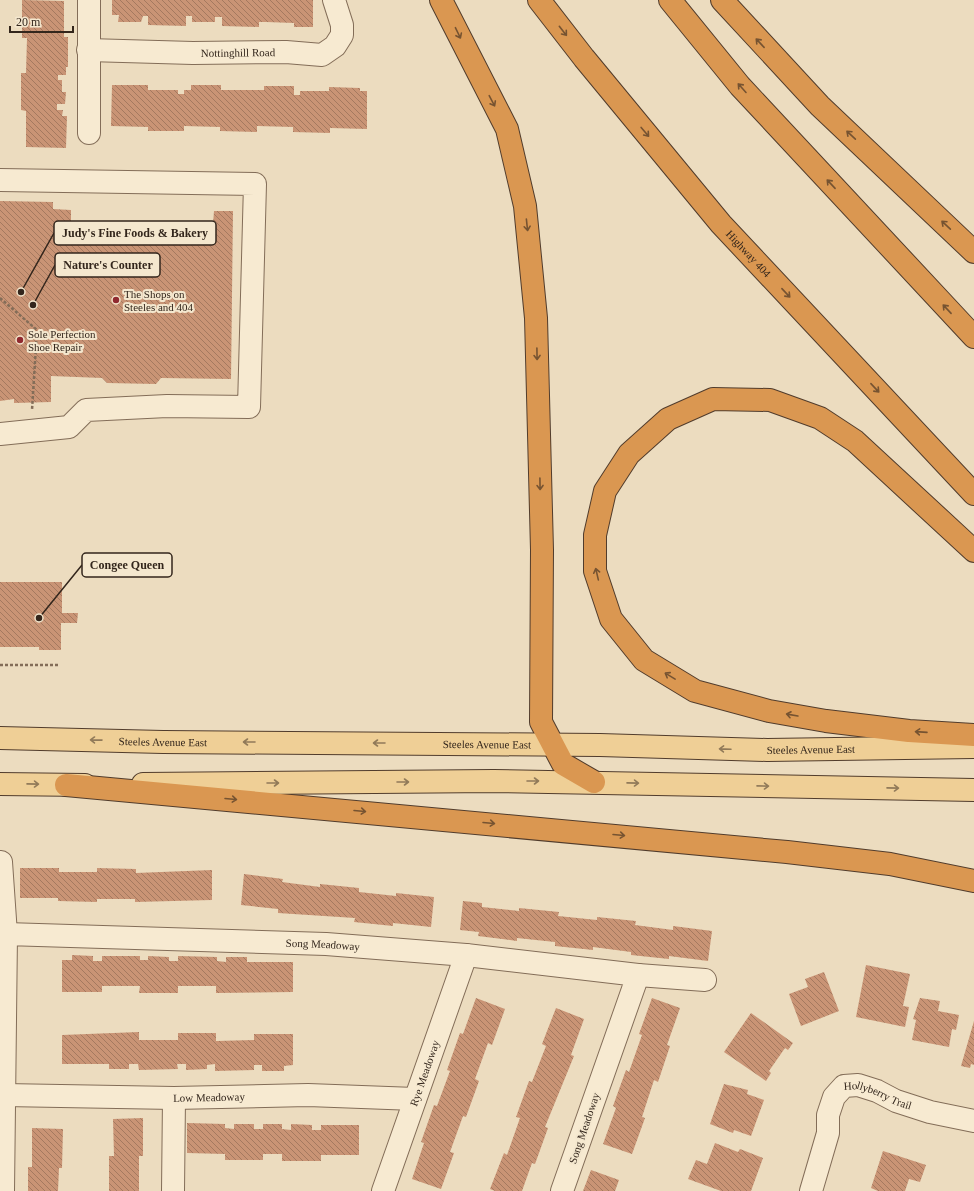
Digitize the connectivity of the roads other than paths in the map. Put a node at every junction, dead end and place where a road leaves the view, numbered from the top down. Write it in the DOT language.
graph roads {
  1 [pos="89,0"];
  2 [pos="334,0"];
  3 [pos="441,0"];
  4 [pos="539,0"];
  5 [pos="670,0"];
  6 [pos="722,0"];
  7 [pos="88,50"];
  8 [pos="89,133"];
  9 [pos="0,180"];
  10 [pos="974,252"];
  11 [pos="974,337"];
  12 [pos="0,434"];
  13 [pos="974,494"];
  14 [pos="974,551"];
  15 [pos="974,735"];
  16 [pos="0,738"];
  17 [pos="551,745"];
  18 [pos="974,747"];
  19 [pos="594,782"];
  20 [pos="0,784"];
  21 [pos="66,785"];
  22 [pos="974,790"];
  23 [pos="1,862"];
  24 [pos="974,881"];
  25 [pos="6,934"];
  26 [pos="466,955"];
  27 [pos="638,975"];
  28 [pos="705,980"];
  29 [pos="2,1017"];
  30 [pos="4,1095"];
  31 [pos="174,1098"];
  32 [pos="415,1099"];
  33 [pos="974,1121"];
  34 [pos="4,1191"];
  35 [pos="173,1191"];
  36 [pos="382,1191"];
  37 [pos="562,1191"];
  38 [pos="811,1191"];
  1 -- 7 [label="street"];
  2 -- 7 [label="street, Nottinghill Road"];
  3 -- 17 [label="highway, one-way"];
  4 -- 13 [label="highway, Highway 404, one-way"];
  11 -- 5 [label="highway, one-way"];
  10 -- 6 [label="highway, one-way"];
  7 -- 8 [label="street"];
  9 -- 12 [label="street"];
  15 -- 14 [label="highway, one-way"];
  17 -- 16 [label="main road, Steeles Avenue East, one-way"];
  18 -- 17 [label="main road, Steeles Avenue East, one-way"];
  17 -- 19 [label="highway"];
  21 -- 19 [label="main road, one-way"];
  19 -- 22 [label="main road, one-way"];
  20 -- 21 [label="main road, one-way"];
  21 -- 24 [label="highway, one-way"];
  23 -- 25 [label="street"];
  25 -- 26 [label="street, Song Meadoway"];
  25 -- 29 [label="street"];
  26 -- 27 [label="street, Song Meadoway"];
  26 -- 32 [label="street, Rye Meadoway"];
  27 -- 28 [label="street, Song Meadoway"];
  27 -- 37 [label="street, Song Meadoway"];
  29 -- 30 [label="street"];
  30 -- 31 [label="street, Low Meadoway"];
  30 -- 34 [label="street"];
  31 -- 32 [label="street, Low Meadoway"];
  31 -- 35 [label="street"];
  32 -- 36 [label="street, Rye Meadoway"];
  33 -- 38 [label="street, Hollyberry Trail"];
}
